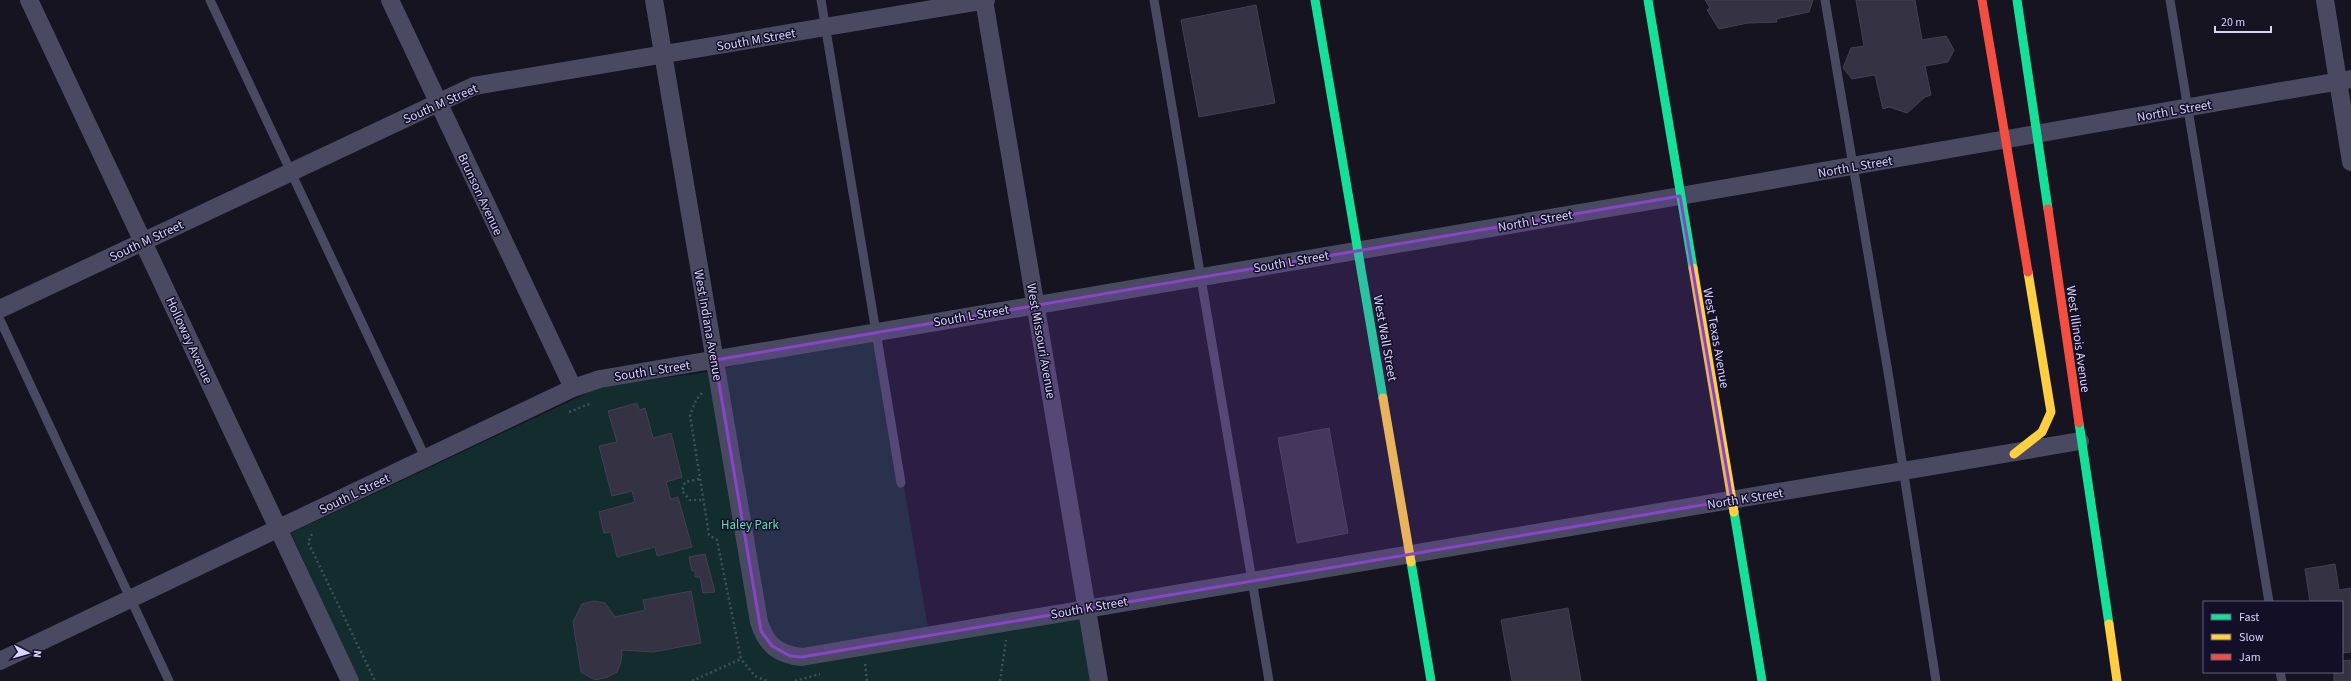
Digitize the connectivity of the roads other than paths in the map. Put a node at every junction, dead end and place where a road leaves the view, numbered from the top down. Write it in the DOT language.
graph roads {
  1 [pos="29,0"];
  2 [pos="210,0"];
  3 [pos="390,0"];
  4 [pos="654,0"];
  5 [pos="821,0"];
  6 [pos="985,0"];
  7 [pos="1154,0"];
  8 [pos="1315,0"];
  9 [pos="1648,0"];
  10 [pos="1825,0"];
  11 [pos="1982,0"];
  12 [pos="2017,0"];
  13 [pos="2170,0"];
  14 [pos="2325,0"];
  15 [pos="826,27"];
  16 [pos="663,54"];
  17 [pos="2344,80"];
  18 [pos="438,102"];
  19 [pos="2188,107"];
  20 [pos="2037,134"];
  21 [pos="2007,139"];
  22 [pos="2351,162"];
  23 [pos="1854,166"];
  24 [pos="290,172"];
  25 [pos="1680,196"];
  26 [pos="144,241"];
  27 [pos="1358,250"];
  28 [pos="1201,276"];
  29 [pos="1035,304"];
  30 [pos="0,309"];
  31 [pos="0,320"];
  32 [pos="878,332"];
  33 [pos="715,360"];
  34 [pos="573,388"];
  35 [pos="2080,441"];
  36 [pos="2014,454"];
  37 [pos="426,458"];
  38 [pos="1904,471"];
  39 [pos="901,483"];
  40 [pos="1732,500"];
  41 [pos="278,529"];
  42 [pos="1409,554"];
  43 [pos="1251,580"];
  44 [pos="130,599"];
  45 [pos="2269,601"];
  46 [pos="1087,608"];
  47 [pos="772,646"];
  48 [pos="0,661"];
  49 [pos="169,681"];
  50 [pos="350,681"];
  51 [pos="1099,681"];
  52 [pos="1268,681"];
  53 [pos="1431,681"];
  54 [pos="1762,681"];
  55 [pos="1936,681"];
  56 [pos="2117,681"];
  1 -- 26 [label="street, Holloway Avenue"];
  2 -- 24 [label="lane"];
  3 -- 18 [label="street, Brunson Avenue"];
  4 -- 16 [label="street, West Indiana Avenue"];
  5 -- 15 [label="lane"];
  6 -- 15 [label="street, South M Street"];
  6 -- 29 [label="street, West Missouri Avenue"];
  7 -- 28 [label="lane"];
  8 -- 27 [label="main road, West Wall Street"];
  9 -- 25 [label="main road, West Texas Avenue"];
  10 -- 23 [label="lane"];
  11 -- 21 [label="main road"];
  12 -- 20 [label="main road, West Illinois Avenue"];
  13 -- 19 [label="lane"];
  14 -- 17 [label="street"];
  15 -- 16 [label="street, South M Street"];
  15 -- 32 [label="lane"];
  16 -- 18 [label="street, South M Street"];
  16 -- 33 [label="street, West Indiana Avenue"];
  17 -- 19 [label="street, North L Street"];
  17 -- 22 [label="street"];
  18 -- 24 [label="street, South M Street"];
  18 -- 34 [label="street, Brunson Avenue"];
  19 -- 20 [label="street, North L Street"];
  19 -- 45 [label="lane"];
  20 -- 21 [label="street, North L Street"];
  20 -- 35 [label="main road, West Illinois Avenue"];
  21 -- 23 [label="street, North L Street"];
  21 -- 36 [label="main road"];
  23 -- 25 [label="street, North L Street"];
  23 -- 38 [label="lane"];
  24 -- 26 [label="street, South M Street"];
  24 -- 37 [label="lane"];
  25 -- 27 [label="street, North L Street"];
  25 -- 40 [label="main road, West Texas Avenue"];
  26 -- 30 [label="street, South M Street"];
  26 -- 41 [label="street, Holloway Avenue"];
  27 -- 28 [label="street, South L Street"];
  27 -- 42 [label="main road, West Wall Street"];
  28 -- 29 [label="street, South L Street"];
  28 -- 43 [label="lane"];
  29 -- 32 [label="street, South L Street"];
  29 -- 46 [label="street, West Missouri Avenue"];
  31 -- 44 [label="lane"];
  32 -- 33 [label="street, South L Street"];
  32 -- 39 [label="lane"];
  33 -- 34 [label="street, South L Street"];
  33 -- 47 [label="street, West Indiana Avenue"];
  34 -- 37 [label="street, South L Street"];
  35 -- 36 [label="street, North K Street"];
  35 -- 56 [label="main road, West Illinois Avenue"];
  36 -- 38 [label="street, North K Street"];
  37 -- 41 [label="street, South L Street"];
  38 -- 40 [label="street, North K Street"];
  38 -- 55 [label="lane"];
  40 -- 42 [label="street, North K Street"];
  40 -- 54 [label="main road, West Texas Avenue"];
  41 -- 44 [label="street, South L Street"];
  41 -- 50 [label="street, Holloway Avenue"];
  42 -- 43 [label="street, South K Street"];
  42 -- 53 [label="main road, West Wall Street"];
  43 -- 46 [label="street, South K Street"];
  43 -- 52 [label="lane"];
  44 -- 48 [label="street, South L Street"];
  44 -- 49 [label="lane"];
  46 -- 47 [label="street, South K Street"];
  46 -- 51 [label="street, West Missouri Avenue"];
}
